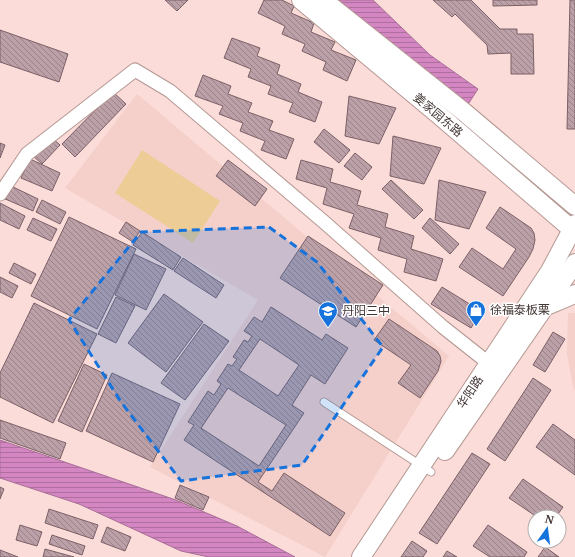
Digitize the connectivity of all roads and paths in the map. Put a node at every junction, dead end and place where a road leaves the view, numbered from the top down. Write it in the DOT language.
graph roads {
  1 [pos="300,0"];
  2 [pos="323,0"];
  3 [pos="0,194"];
  4 [pos="575,206"];
  5 [pos="574,229"];
  6 [pos="575,263"];
  7 [pos="575,294"];
  8 [pos="544,308"];
  9 [pos="495,367"];
  10 [pos="324,402"];
  11 [pos="426,468"];
  12 [pos="361,557"];
  13 [pos="371,557"];
  1 -- 5 [label="main road, 姜家园东路"];
  2 -- 4 [label="main road, 姜家园东路"];
  3 -- 9 [label="street"];
  5 -- 9 [label="main road, 华阳路"];
  6 -- 8 [label="main road, 华阳路"];
  7 -- 8 [label="main road"];
  8 -- 9 [label="main road, 华阳路"];
  9 -- 11 [label="main road, 华阳路"];
  10 -- 11 [label="lane"];
  11 -- 12 [label="main road, 华阳路"];
  11 -- 13 [label="main road, 华阳路"];
}
